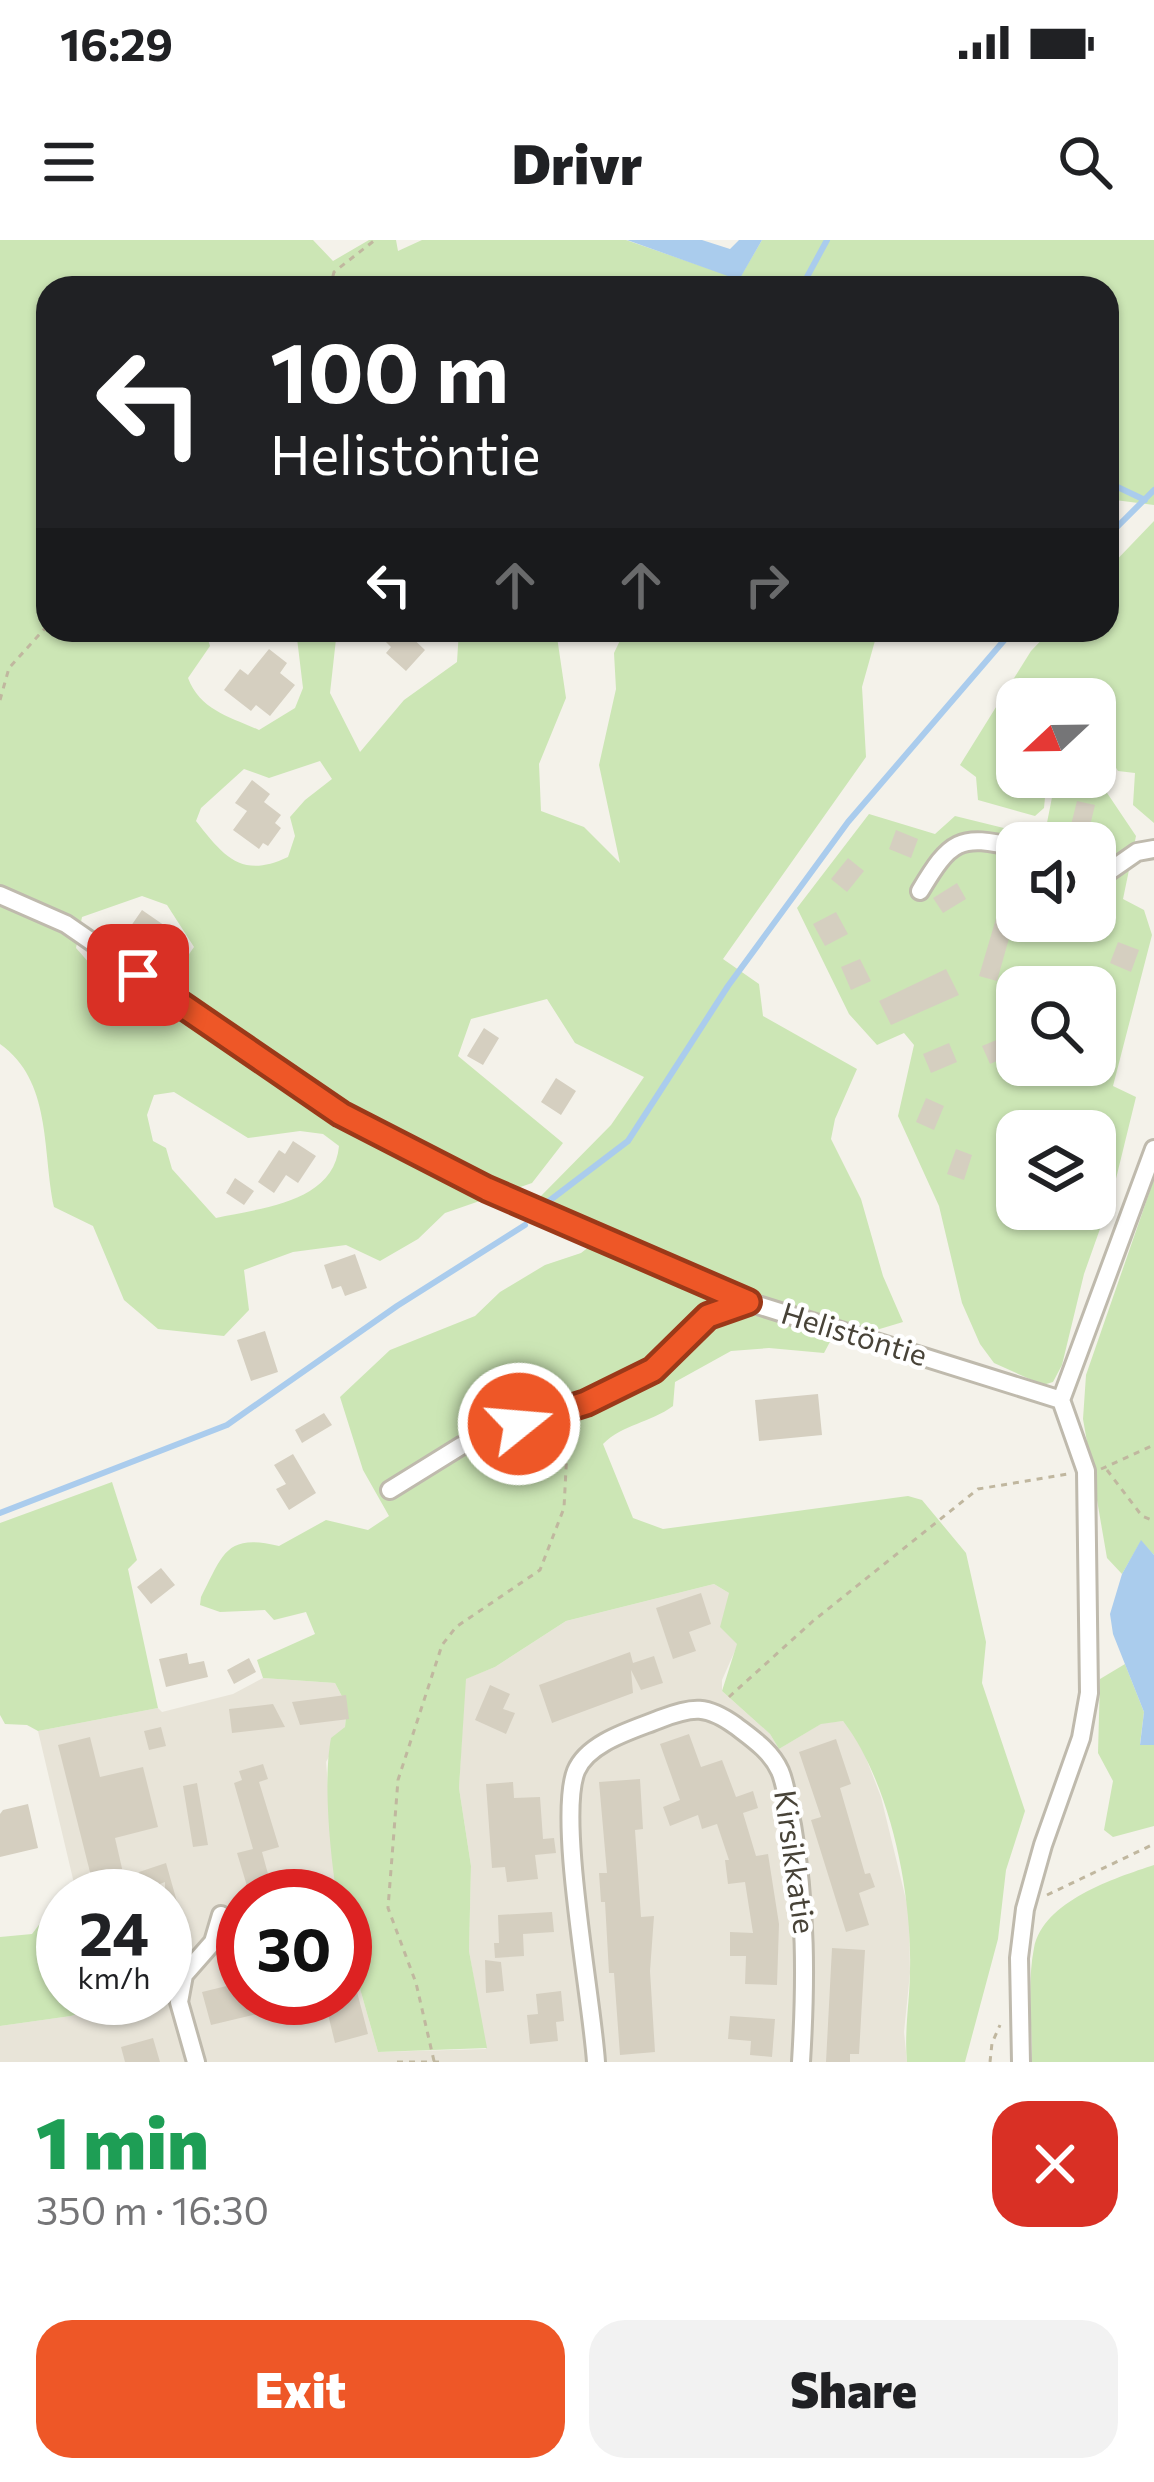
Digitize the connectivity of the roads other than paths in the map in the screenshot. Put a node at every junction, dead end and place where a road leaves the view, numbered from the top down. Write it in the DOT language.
graph roads {
  1 [pos="996,843"];
  2 [pos="1154,849"];
  3 [pos="1116,866"];
  4 [pos="920,891"];
  5 [pos="0,895"];
  6 [pos="1154,1149"];
  7 [pos="748,1302"];
  8 [pos="1061,1400"];
  9 [pos="390,1490"];
  10 [pos="216,1930"];
  11 [pos="196,2062"];
  12 [pos="596,2062"];
  13 [pos="801,2062"];
  14 [pos="1021,2062"];
  1 -- 4 [label="street"];
  2 -- 3 [label="street"];
  5 -- 7 [label="street, Helistöntie"];
  6 -- 8 [label="street"];
  7 -- 8 [label="street, Helistöntie"];
  7 -- 9 [label="street"];
  8 -- 14 [label="street"];
  10 -- 11 [label="street"];
  12 -- 13 [label="street, Kirsikkatie"];
}
